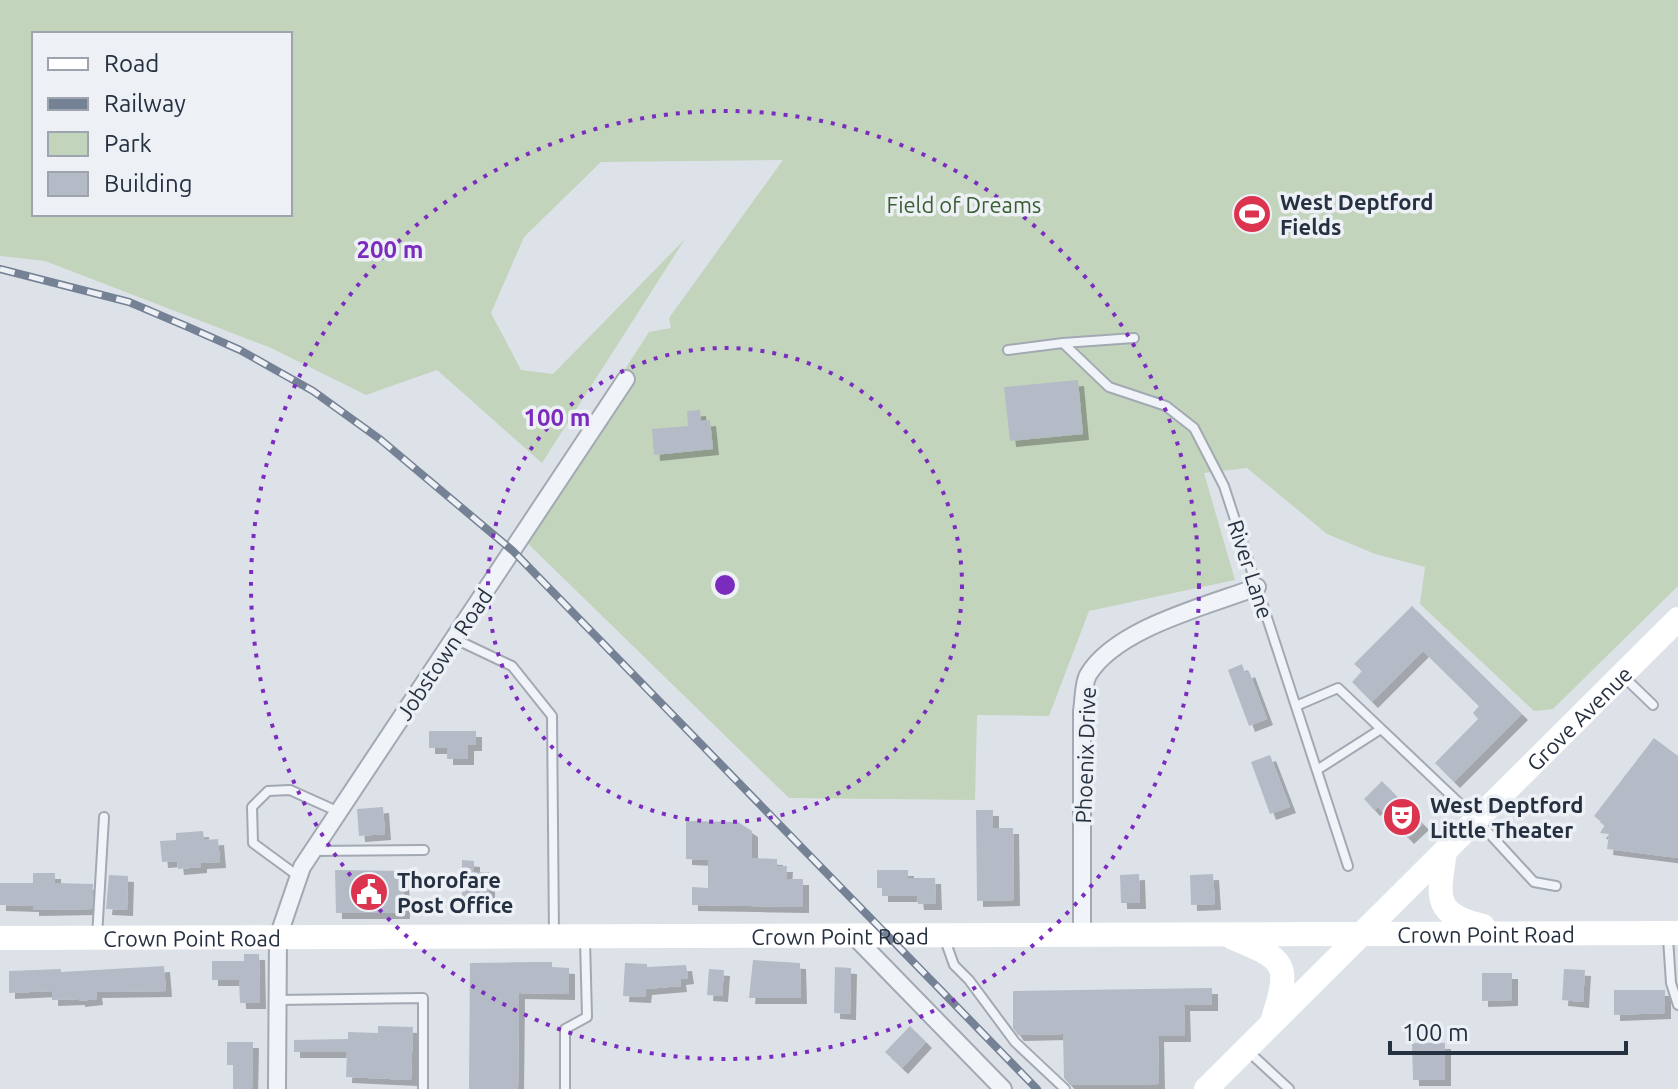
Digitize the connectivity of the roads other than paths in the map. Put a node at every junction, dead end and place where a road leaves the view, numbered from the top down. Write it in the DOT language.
graph roads {
  1 [pos="1134,338"];
  2 [pos="1063,343"];
  3 [pos="1008,350"];
  4 [pos="626,379"];
  5 [pos="1257,587"];
  6 [pos="1678,619"];
  7 [pos="455,639"];
  8 [pos="1621,675"];
  9 [pos="1653,705"];
  10 [pos="1296,706"];
  11 [pos="1381,729"];
  12 [pos="1317,770"];
  13 [pos="339,812"];
  14 [pos="104,817"];
  15 [pos="1476,819"];
  16 [pos="424,850"];
  17 [pos="313,851"];
  18 [pos="1445,851"];
  19 [pos="1348,866"];
  20 [pos="298,877"];
  21 [pos="1556,886"];
  22 [pos="1673,933"];
  23 [pos="1223,934"];
  24 [pos="1363,934"];
  25 [pos="1516,934"];
  26 [pos="554,935"];
  27 [pos="585,935"];
  28 [pos="944,935"];
  29 [pos="1082,935"];
  30 [pos="854,936"];
  31 [pos="97,937"];
  32 [pos="278,937"];
  33 [pos="0,938"];
  34 [pos="278,1000"];
  35 [pos="1678,1005"];
  36 [pos="1271,1024"];
  37 [pos="1245,1049"];
  38 [pos="277,1089"];
  39 [pos="423,1089"];
  40 [pos="565,1089"];
  41 [pos="1003,1089"];
  42 [pos="1065,1089"];
  43 [pos="1206,1089"];
  44 [pos="1289,1089"];
  1 -- 2 [label="lane"];
  2 -- 3 [label="lane"];
  2 -- 5 [label="lane, River Lane"];
  4 -- 7 [label="street, Jobstown Road"];
  5 -- 10 [label="lane, River Lane"];
  5 -- 29 [label="street, Phoenix Drive"];
  6 -- 8 [label="main road, Grove Avenue"];
  7 -- 13 [label="street, Jobstown Road"];
  7 -- 26 [label="lane"];
  8 -- 9 [label="lane"];
  8 -- 15 [label="main road, Grove Avenue"];
  10 -- 11 [label="lane"];
  10 -- 12 [label="lane, River Lane"];
  11 -- 12 [label="lane"];
  11 -- 15 [label="lane"];
  12 -- 19 [label="lane, River Lane"];
  13 -- 17 [label="street, Jobstown Road"];
  13 -- 20 [label="lane"];
  14 -- 31 [label="lane"];
  15 -- 18 [label="main road, Grove Avenue"];
  15 -- 21 [label="lane"];
  16 -- 17 [label="lane"];
  17 -- 20 [label="street, Jobstown Road"];
  18 -- 24 [label="main road, Grove Avenue"];
  18 -- 25 [label="main road"];
  20 -- 32 [label="street, Jobstown Road"];
  22 -- 25 [label="main road, Crown Point Road"];
  22 -- 35 [label="lane"];
  23 -- 24 [label="main road, Crown Point Road"];
  23 -- 29 [label="main road, Crown Point Road"];
  23 -- 36 [label="main road"];
  24 -- 25 [label="main road, Crown Point Road"];
  24 -- 36 [label="main road, Grove Avenue"];
  26 -- 27 [label="main road, Crown Point Road"];
  26 -- 32 [label="main road, Crown Point Road"];
  27 -- 30 [label="main road, Crown Point Road"];
  27 -- 40 [label="lane"];
  28 -- 29 [label="main road, Crown Point Road"];
  28 -- 30 [label="main road, Crown Point Road"];
  28 -- 42 [label="lane"];
  30 -- 41 [label="street"];
  31 -- 32 [label="main road, Crown Point Road"];
  31 -- 33 [label="main road, Crown Point Road"];
  32 -- 34 [label="street, Jobstown Road"];
  34 -- 38 [label="street, Jobstown Road"];
  34 -- 39 [label="lane"];
  36 -- 37 [label="main road, Grove Avenue"];
  37 -- 43 [label="main road, Grove Avenue"];
  37 -- 44 [label="lane"];
}
